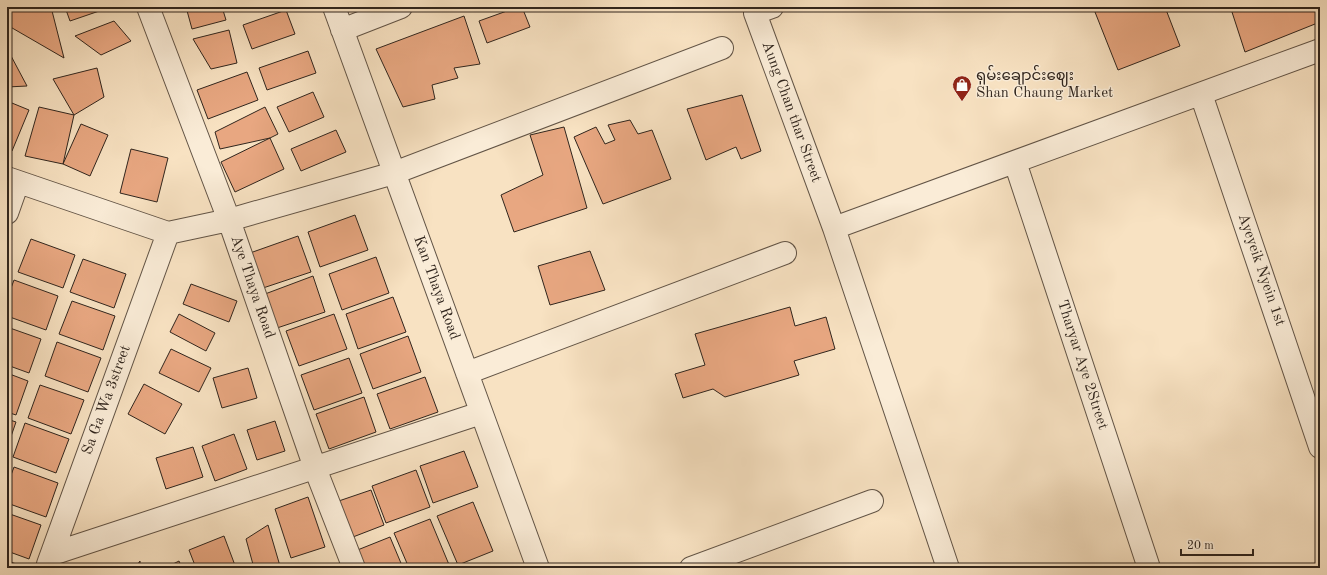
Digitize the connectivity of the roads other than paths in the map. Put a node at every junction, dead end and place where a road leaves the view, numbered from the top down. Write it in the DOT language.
graph roads {
  1 [pos="148,7"];
  2 [pos="334,7"];
  3 [pos="401,7"];
  4 [pos="772,7"];
  5 [pos="342,30"];
  6 [pos="722,48"];
  7 [pos="1320,50"];
  8 [pos="1201,94"];
  9 [pos="1015,162"];
  10 [pos="394,173"];
  11 [pos="13,180"];
  12 [pos="7,213"];
  13 [pos="229,220"];
  14 [pos="834,228"];
  15 [pos="168,233"];
  16 [pos="785,253"];
  17 [pos="467,373"];
  18 [pos="481,413"];
  19 [pos="1320,447"];
  20 [pos="315,468"];
  21 [pos="872,501"];
  22 [pos="49,561"];
  23 [pos="354,568"];
  24 [pos="538,568"];
  25 [pos="691,568"];
  26 [pos="948,568"];
  27 [pos="1148,568"];
  1 -- 13 [label="street, Aye Thaya Road"];
  2 -- 5 [label="street, Kan Thaya Road"];
  3 -- 5 [label="street"];
  4 -- 14 [label="street, Aung Chan thar Street"];
  5 -- 10 [label="street, Kan Thaya Road"];
  6 -- 10 [label="street"];
  7 -- 8 [label="street"];
  8 -- 9 [label="street"];
  8 -- 19 [label="street, Ayeyeik Nyein 1st"];
  9 -- 14 [label="street"];
  9 -- 27 [label="street, Tharyar Aye 2Street"];
  10 -- 13 [label="street"];
  10 -- 17 [label="street, Kan Thaya Road"];
  11 -- 12 [label="street"];
  11 -- 15 [label="street"];
  13 -- 15 [label="street"];
  13 -- 20 [label="street, Aye Thaya Road"];
  14 -- 26 [label="street"];
  15 -- 22 [label="street, Sa Ga Wa 3street"];
  16 -- 17 [label="street"];
  17 -- 18 [label="street, Kan Thaya Road"];
  18 -- 20 [label="street"];
  18 -- 24 [label="street, Kan Thaya Road"];
  20 -- 22 [label="street"];
  20 -- 23 [label="street, Aye Thaya Road"];
  21 -- 25 [label="street"];
}
